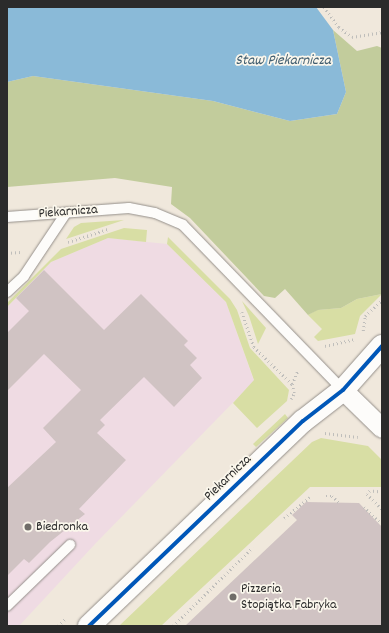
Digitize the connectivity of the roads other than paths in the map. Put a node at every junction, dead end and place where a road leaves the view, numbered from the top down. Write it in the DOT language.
graph roads {
  1 [pos="66,213"];
  2 [pos="7,217"];
  3 [pos="7,292"];
  4 [pos="382,346"];
  5 [pos="343,390"];
  6 [pos="382,428"];
  7 [pos="70,545"];
  8 [pos="7,606"];
  9 [pos="89,626"];
  1 -- 2 [label="lane, Piekarnicza"];
  1 -- 3 [label="lane"];
  1 -- 5 [label="lane, Piekarnicza"];
  4 -- 5 [label="street, Piekarnicza"];
  5 -- 6 [label="street"];
  5 -- 9 [label="street, Piekarnicza"];
  7 -- 8 [label="lane"];
}
